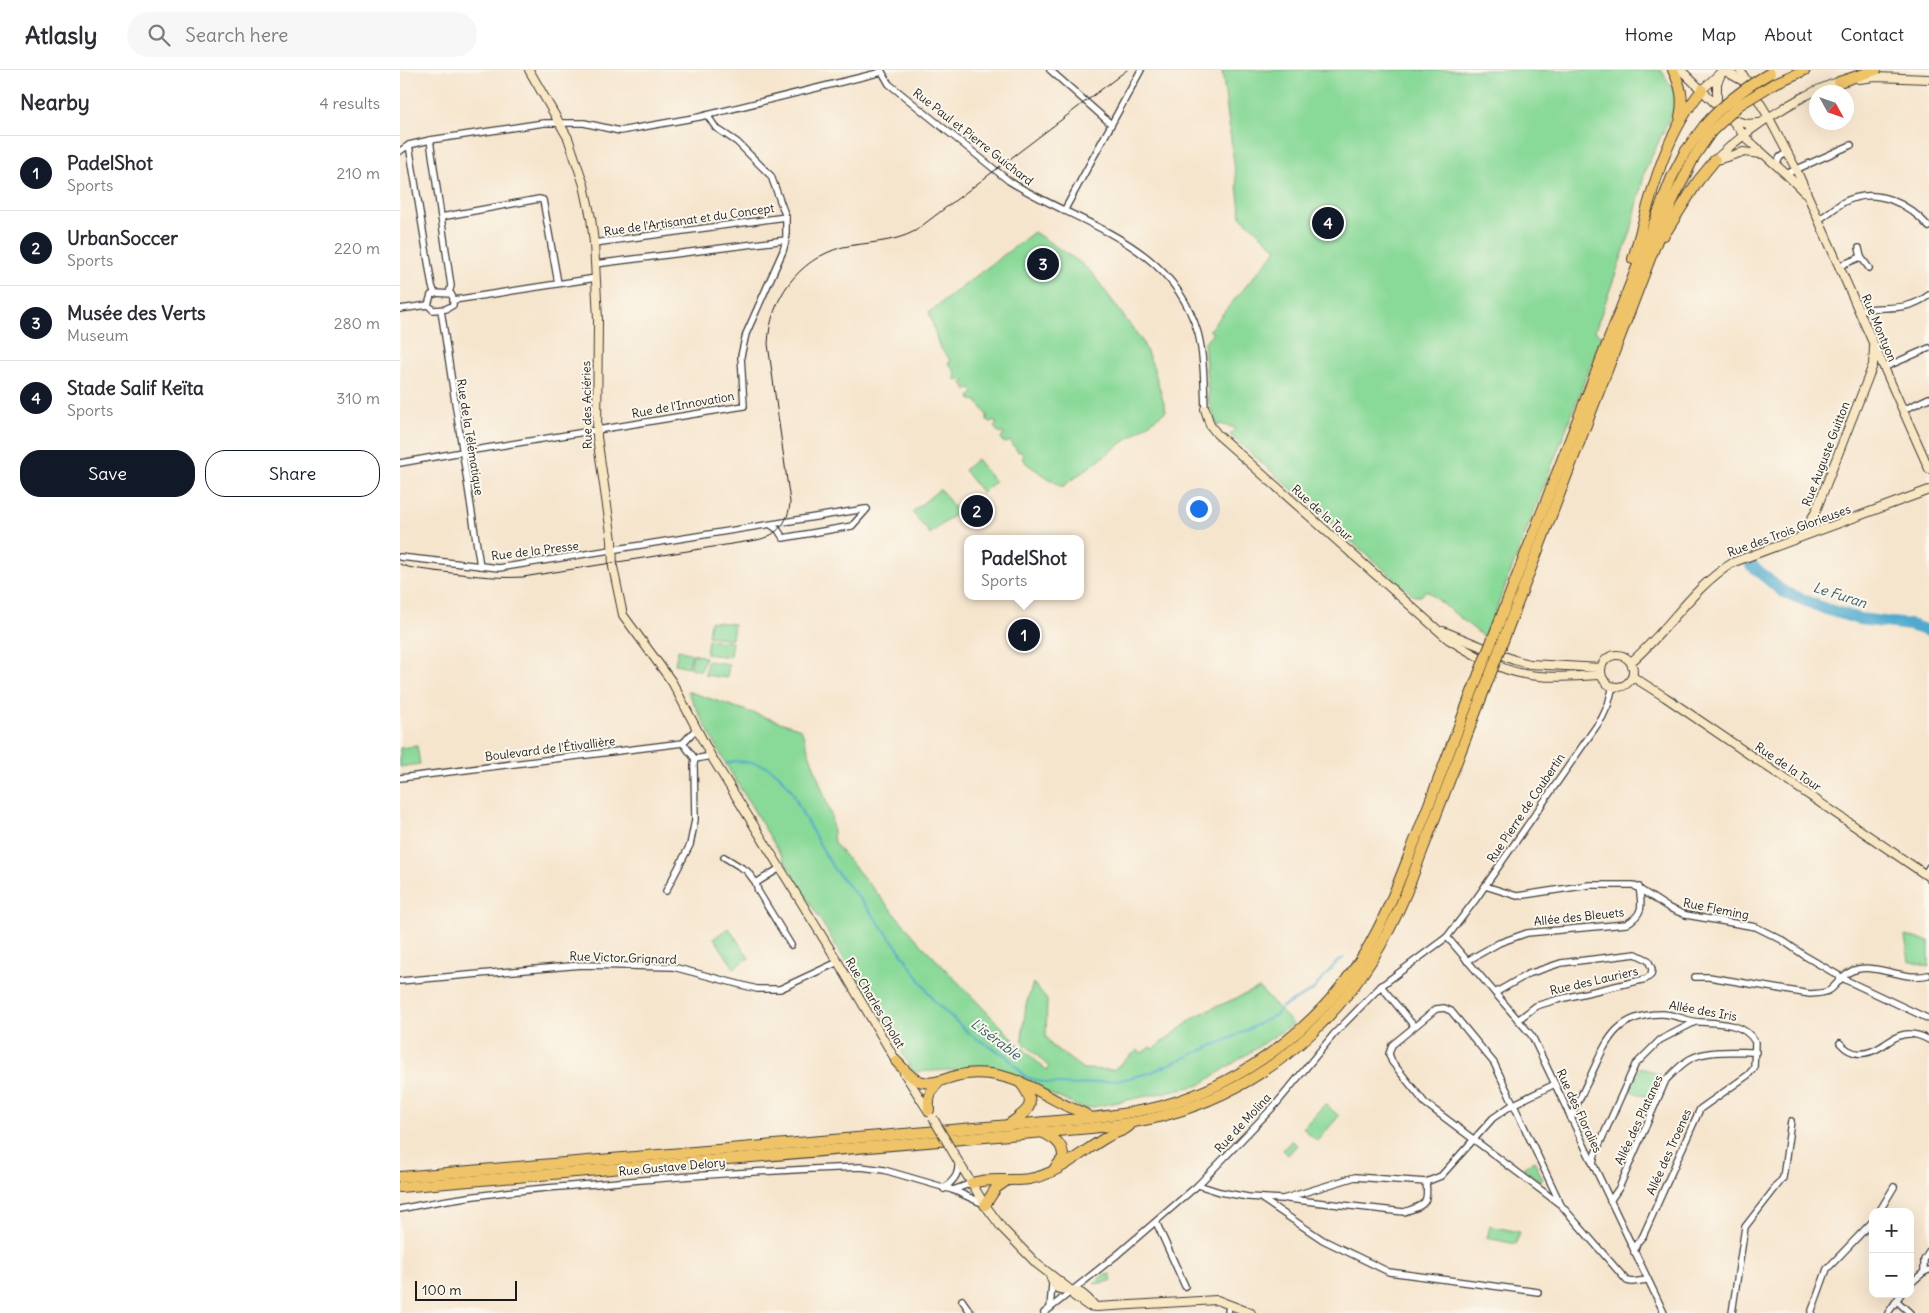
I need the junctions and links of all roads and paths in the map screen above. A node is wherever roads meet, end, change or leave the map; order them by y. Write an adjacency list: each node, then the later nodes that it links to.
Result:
1 (529, 70): 21 (street, Rue des Aciéries)
2 (882, 70): 17 (street); 37 (street, Rue Paul et Pierre Guichard)
3 (1050, 70): 23 (street)
4 (1142, 70): 23 (street)
5 (1673, 70): 20 (highway)
6 (1681, 70): 15 (street, Rue Montyon)
7 (1723, 70): 14 (street); 15 (street); 16 (street)
8 (1740, 70): 14 (street, Rue Montyon)
9 (1805, 70): 11 (highway)
10 (1876, 70): 13 (highway)
11 (1774, 75): 24 (highway, bridge)
12 (1929, 80): 13 (street)
13 (1839, 82): 18 (street)
14 (1749, 84): 18 (street, Rue Montyon)
15 (1702, 90): 16 (street, Rue Montyon); 20 (highway)
16 (1717, 105): 19 (street, Rue Montyon)
17 (707, 115): 21 (street); 38 (street, Rue de l'Innovation)
18 (1768, 116): 22 (street); 30 (street, Rue Montyon)
19 (1731, 119): 22 (street); 25 (street, Rue Montyon)
20 (1680, 120): 50 (highway)
21 (559, 122): 26 (street); 44 (street, Rue des Aciéries)
22 (1758, 123): 25 (street)
23 (1111, 124): 37 (street)
24 (1708, 129): 43 (highway); 50 (highway)
25 (1743, 134): 31 (street, Rue Montyon); 32 (street)
26 (430, 140): 27 (street); 39 (street)
27 (409, 145): 29 (street); 54 (street)
28 (1851, 145): 34 (street)
29 (400, 151)
30 (1788, 152): 33 (street); 34 (street, Rue Montyon)
31 (1762, 154): 32 (street); 33 (street, Rue Montyon)
32 (1715, 160): 43 (highway)
33 (1776, 165): 35 (street, Rue Montyon)
34 (1796, 169): 35 (street); 36 (street, Rue Montyon)
35 (1786, 174): 36 (street, Rue Montyon)
36 (1807, 196): 40 (street, Rue Montyon)
37 (1064, 210): 67 (street, Rue Paul et Pierre Guichard)
38 (786, 216): 42 (street, Rue de l'Innovation); 44 (street, Rue de l'Artisanat et du Concept)
39 (440, 217): 52 (street); 53 (street)
40 (1818, 220): 41 (street); 48 (street, Rue Montyon)
41 (1929, 227)
42 (786, 240): 47 (street); 69 (street, Rue de l'Innovation)
43 (1658, 240): 86 (highway, bridge)
44 (594, 243): 47 (street, Rue des Aciéries)
45 (1859, 248): 46 (street)
46 (1861, 257): 48 (street); 49 (street)
47 (595, 264): 51 (street, Rue des Aciéries)
48 (1839, 266): 60 (street, Rue Montyon)
49 (1869, 268)
50 (1632, 277): 86 (highway, bridge)
51 (596, 278): 52 (street); 69 (street, Rue des Aciéries)
52 (558, 283): 56 (street)
53 (448, 293): 54 (street); 56 (street)
54 (434, 294): 57 (street)
55 (1929, 295): 60 (street)
56 (454, 300): 59 (street)
57 (428, 305): 58 (street); 59 (street)
58 (400, 309)
59 (441, 310): 70 (street, Rue de la Télématique)
60 (1860, 310): 61 (street, Rue Montyon)
61 (1874, 341): 63 (street, Rue Montyon); 64 (street, Rue Auguste Guitton)
62 (1929, 348): 63 (street)
63 (1883, 368): 65 (street, Rue Montyon)
64 (1869, 377): 65 (street); 74 (street, Rue Auguste Guitton)
65 (1889, 378): 68 (street, Rue Montyon)
66 (1929, 398): 68 (street)
67 (1205, 409): 83 (street, Rue de la Tour)
68 (1903, 410): 72 (street, Rue Montyon)
69 (596, 430): 70 (street); 78 (street, Rue des Aciéries)
70 (462, 452): 71 (street); 82 (street, Rue de la Télématique)
71 (400, 464)
72 (1929, 469)
73 (1929, 490): 76 (street, Rue des Trois Glorieuses)
74 (1815, 513): 76 (street); 77 (street, Rue Auguste Guitton)
75 (771, 525): 75 (street, Rue de la Presse); 78 (street, Rue de la Presse)
76 (1825, 528): 77 (street, Rue des Trois Glorieuses)
77 (1800, 537): 84 (street, Rue des Trois Glorieuses)
78 (612, 551): 82 (street, Rue de la Presse); 89 (street, Rue des Aciéries)
79 (400, 553): 81 (street)
80 (400, 557): 81 (street, Rue de la Presse)
81 (412, 559): 82 (street, Rue de la Presse)
82 (480, 566)
83 (1434, 627): 85 (street, Rue de la Tour); 85 (street, Rue de la Tour)
84 (1631, 662): 85 (street); 87 (street)
85 (1601, 672): 88 (street)
86 (1485, 674): 124 (highway); 127 (highway)
87 (1633, 677): 88 (street); 96 (street, Rue de la Tour)
88 (1613, 686): 98 (street, Rue Pierre de Coubertin)
89 (696, 729): 90 (street); 91 (street, Rue Charles Cholat)
90 (683, 743): 92 (street); 93 (street, Boulevard de l'Étivallière)
91 (711, 756): 92 (street); 95 (street, Rue Charles Cholat)
92 (696, 759): 100 (street)
93 (400, 778)
94 (724, 857): 97 (street)
95 (780, 868): 97 (street); 104 (street, Rue Charles Cholat)
96 (1928, 873)
97 (756, 883): 102 (street)
98 (1485, 886): 99 (street); 101 (street, Rue Pierre de Coubertin)
99 (1639, 887): 103 (street, Allée des Bleuets); 107 (street, Rue Fleming)
100 (666, 891)
101 (1447, 937): 103 (street, Rue des Floralies); 109 (street, Rue de Molina)
102 (791, 945)
103 (1467, 961): 110 (street, Rue des Floralies)
104 (838, 962): 108 (street, Rue Victor Grignard); 118 (street, Rue Charles Cholat)
105 (1928, 975): 107 (street)
106 (1695, 977): 107 (street)
107 (1842, 977): 112 (street, Rue Fleming)
108 (400, 981)
109 (1381, 986): 114 (street); 138 (street, Rue de Molina)
110 (1495, 993): 111 (street, Rue des Floralies); 111 (street, Rue des Lauriers)
111 (1518, 1020): 121 (street, Rue des Floralies)
112 (1929, 1020)
113 (1695, 1022): 117 (street, Allée des Iris); 125 (street, Allée des Iris); 132 (street)
114 (1414, 1026): 122 (street); 130 (street)
115 (1929, 1040): 116 (street)
116 (1840, 1043)
117 (1756, 1052): 145 (street, Allée des Platanes); 152 (street, Allée des Troenes)
118 (896, 1061): 120 (highway); 123 (street, Rue Charles Cholat)
119 (1019, 1081): 120 (highway); 124 (highway); 128 (highway)
120 (940, 1082): 123 (highway)
121 (1555, 1084): 122 (street); 125 (street, Rue des Floralies)
122 (1512, 1105): 130 (street); 147 (street)
123 (930, 1114): 131 (street, Rue Charles Cholat, bridge)
124 (1091, 1118): 128 (highway)
125 (1571, 1120): 132 (street, Rue des Floralies)
126 (1791, 1121): 172 (street)
127 (1132, 1123): 129 (highway); 133 (highway)
128 (1007, 1126): 134 (highway)
129 (1042, 1132): 133 (highway); 139 (highway)
130 (1474, 1138): 136 (street); 147 (street)
131 (958, 1160): 137 (street, Rue Charles Cholat); 141 (street)
132 (1593, 1165): 145 (street, Rue des Floralies)
133 (1050, 1172): 135 (highway)
134 (400, 1177)
135 (1006, 1181): 137 (highway); 146 (highway)
136 (1426, 1182): 144 (street); 144 (street)
137 (972, 1183): 142 (street, Rue Gustave Delory); 146 (street, Rue Charles Cholat)
138 (1198, 1185): 143 (street); 150 (street, Rue de Molina)
139 (400, 1187)
140 (1894, 1188): 148 (street)
141 (944, 1189): 142 (street, Rue Gustave Delory); 149 (street, Rue Gustave Delory)
142 (953, 1190): 146 (street, Rue Gustave Delory)
143 (1262, 1199): 144 (street); 161 (street)
144 (1283, 1199)
145 (1610, 1201): 152 (street, Rue des Floralies)
146 (985, 1205): 155 (street, Rue Charles Cholat)
147 (1561, 1205): 156 (street)
148 (1882, 1208)
149 (400, 1209)
150 (1156, 1222): 159 (street); 160 (street, Rue de Molina)
151 (1869, 1225): 173 (street)
152 (1634, 1252): 156 (street, Rue des Floralies)
153 (1929, 1252): 154 (street)
154 (1926, 1271): 157 (street)
155 (1050, 1275): 158 (street); 160 (street, Rue Charles Cholat)
156 (1647, 1280): 171 (street, Rue des Floralies)
157 (1914, 1281)
158 (1052, 1284): 160 (street); 166 (street)
159 (1185, 1286)
160 (1071, 1291): 165 (street); 166 (street, Rue de Molina)
161 (1538, 1292)
162 (1899, 1298): 164 (street)
163 (962, 1300): 167 (street)
164 (1897, 1301): 174 (street); 175 (street)
165 (1229, 1304): 169 (street); 170 (street)
166 (1050, 1308): 168 (street, Rue de Molina)
167 (970, 1313)
168 (1044, 1313)
169 (1228, 1313)
170 (1250, 1313)
171 (1664, 1313)
172 (1732, 1313)
173 (1811, 1313)
174 (1888, 1313)
175 (1910, 1313)

